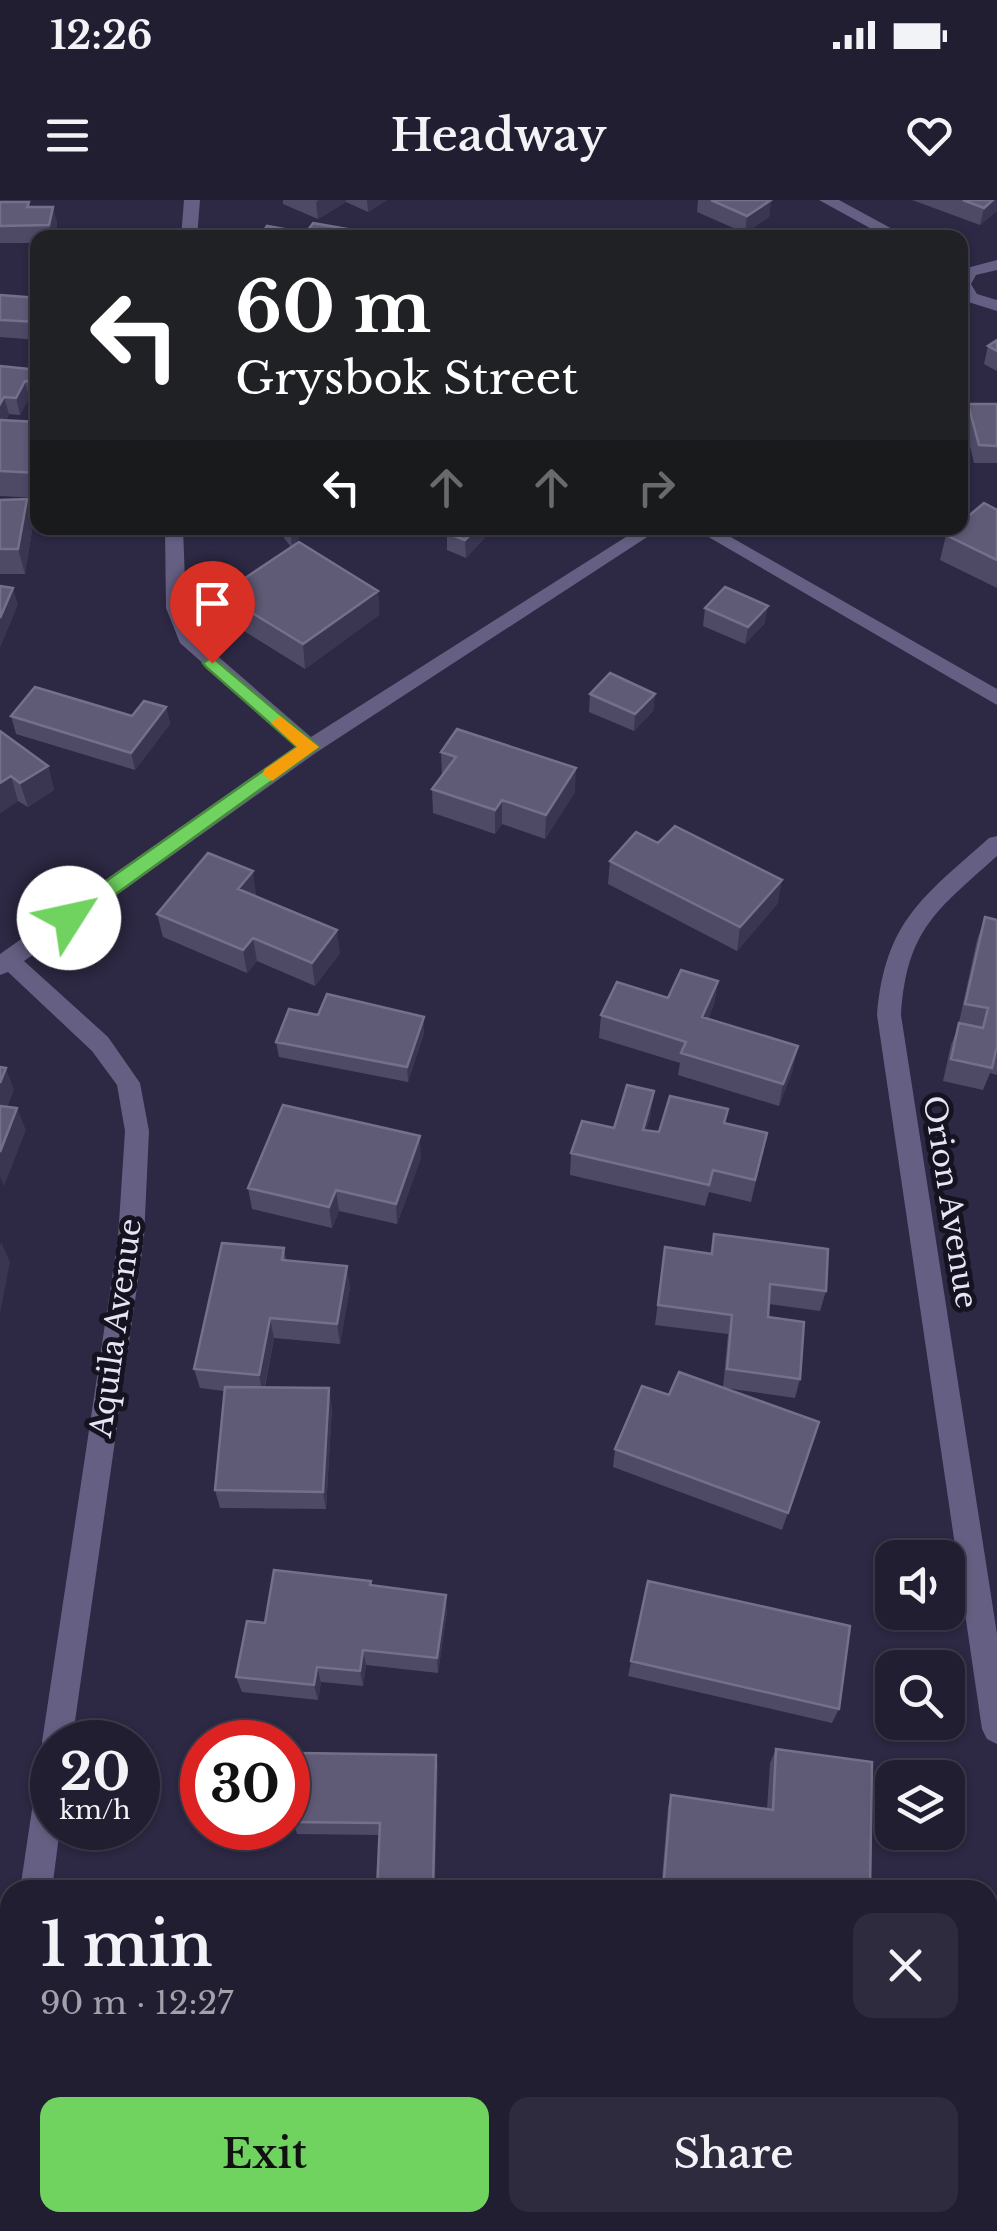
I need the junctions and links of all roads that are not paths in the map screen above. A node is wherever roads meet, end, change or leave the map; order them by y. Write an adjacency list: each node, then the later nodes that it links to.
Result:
1 (192, 200): 3 (street)
2 (826, 200): 4 (street)
3 (190, 230)
4 (886, 230)
5 (997, 265): 6 (street)
6 (968, 269)
7 (174, 535): 11 (street)
8 (641, 535): 11 (street)
9 (714, 535): 10 (street)
10 (997, 698)
11 (310, 747): 13 (street)
12 (997, 844): 15 (street, Orion Avenue)
13 (4, 963): 14 (street, Aquila Avenue)
14 (60, 1720)
15 (997, 1729)
16 (42, 1850): 17 (street)
17 (37, 1880)

